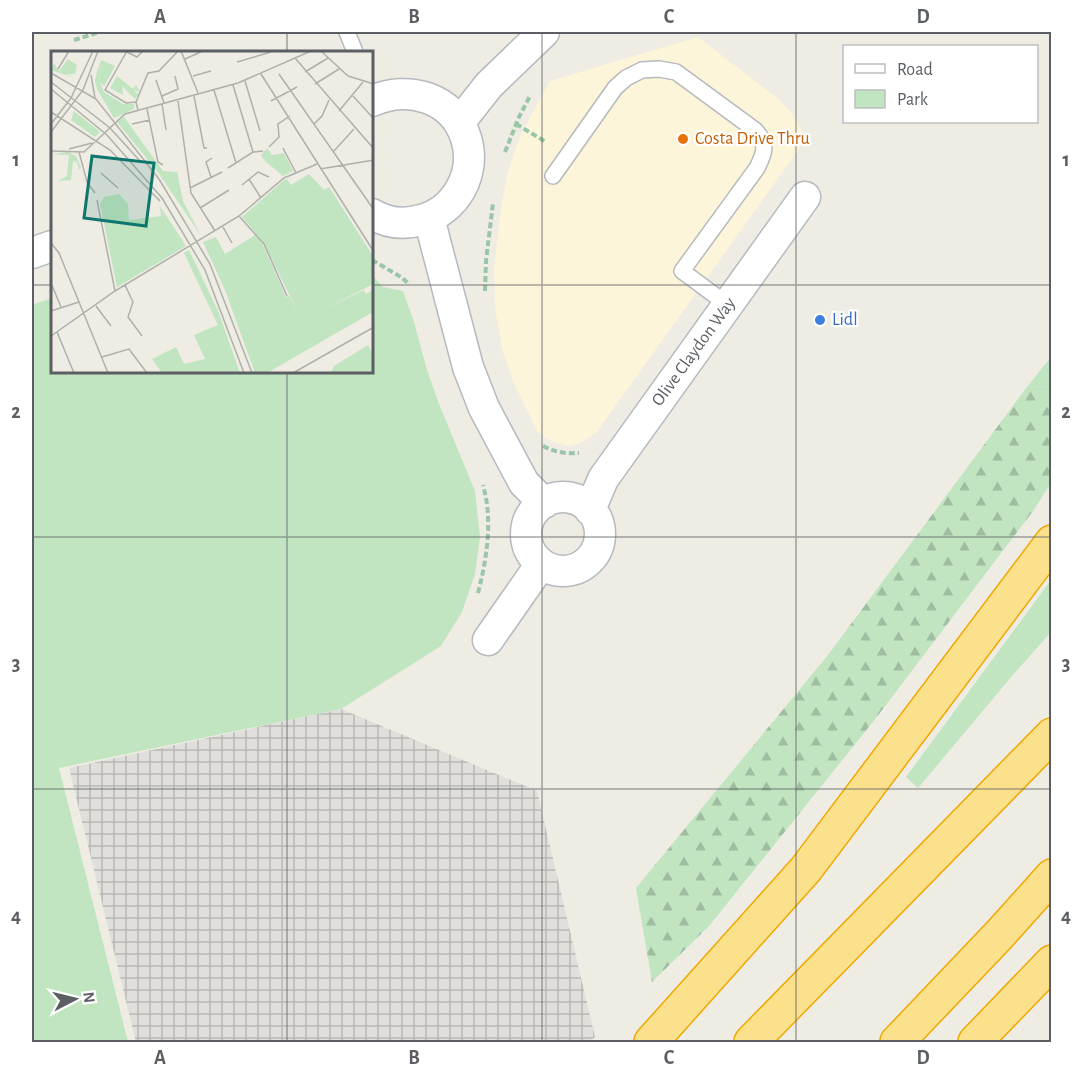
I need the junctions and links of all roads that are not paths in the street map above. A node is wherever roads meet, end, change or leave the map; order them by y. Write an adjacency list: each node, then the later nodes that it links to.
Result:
1 (346, 32): 3 (lane)
2 (544, 32): 5 (street)
3 (355, 51)
4 (374, 99): 5 (street)
5 (459, 123): 9 (street)
6 (553, 176): 12 (lane)
7 (805, 198): 12 (street, Olive Claydon Way)
8 (374, 215): 9 (street)
9 (429, 218): 13 (street)
10 (51, 246): 11 (street)
11 (32, 253)
12 (728, 305): 14 (street, Olive Claydon Way)
13 (544, 503): 14 (street); 16 (street)
14 (590, 510): 16 (street)
15 (1052, 542): 21 (highway)
16 (541, 564): 17 (street)
17 (488, 640)
18 (1052, 735): 22 (highway)
19 (1052, 876): 23 (highway)
20 (1052, 962): 24 (highway)
21 (651, 1042)
22 (751, 1042)
23 (897, 1042)
24 (975, 1042)

